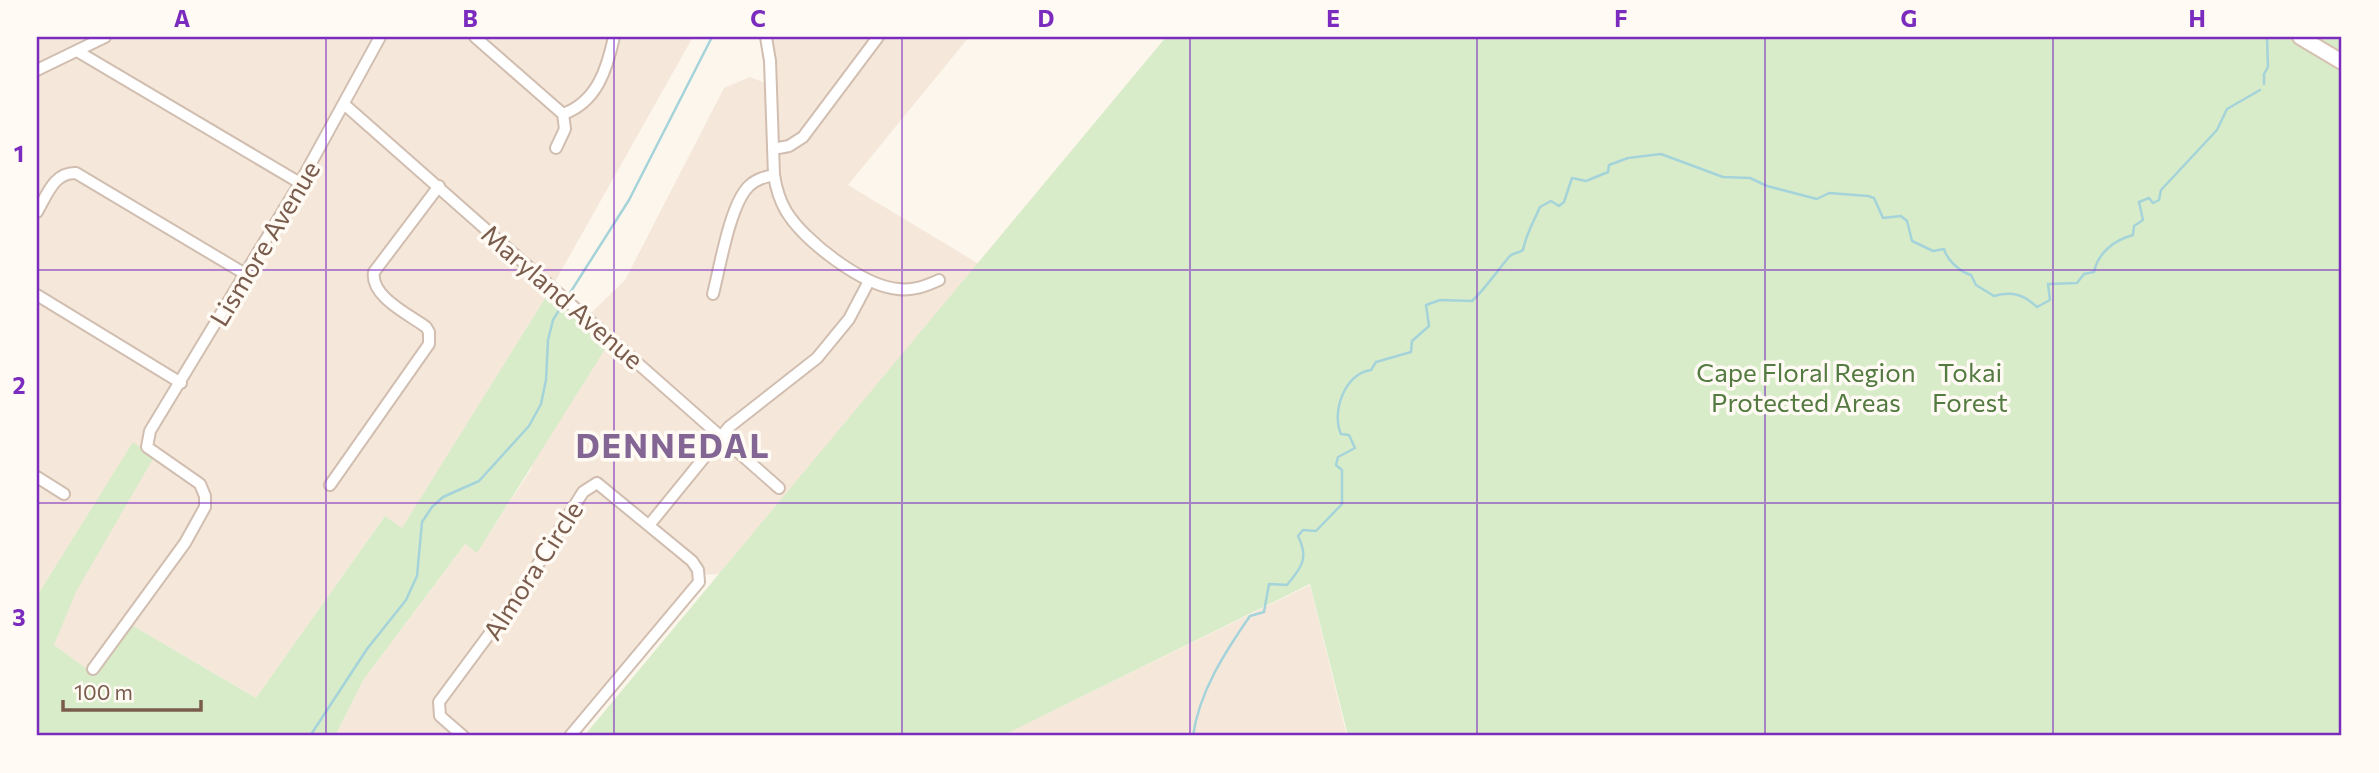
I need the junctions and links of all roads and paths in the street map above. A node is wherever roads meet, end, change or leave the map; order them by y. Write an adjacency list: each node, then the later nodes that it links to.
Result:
1 (105, 37): 8 (street)
2 (380, 37): 11 (street, Lismore Avenue)
3 (475, 37): 12 (street)
4 (614, 37): 12 (street)
5 (766, 37): 14 (street)
6 (878, 37): 14 (street)
7 (2300, 37): 9 (main road)
8 (77, 51): 10 (street); 16 (street)
9 (2342, 62)
10 (37, 70)
11 (345, 105): 16 (street, Lismore Avenue); 17 (street, Maryland Avenue)
12 (563, 114): 13 (street)
13 (556, 149)
14 (773, 149): 15 (street)
15 (774, 175): 21 (street); 22 (street)
16 (300, 183): 19 (street, Lismore Avenue)
17 (439, 186): 25 (street, Maryland Avenue); 27 (street)
18 (37, 212): 19 (street)
19 (247, 275): 24 (street, Lismore Avenue)
20 (939, 280): 21 (street)
21 (869, 281): 25 (street)
22 (713, 294)
23 (37, 295): 24 (street)
24 (181, 383): 31 (street, Lismore Avenue)
25 (721, 435): 28 (street, Maryland Avenue); 30 (street)
26 (37, 477): 29 (street)
27 (330, 485)
28 (779, 488)
29 (64, 494)
30 (650, 524): 32 (street, Almora Circle); 33 (street, Almora Circle)
31 (93, 669)
32 (463, 736)
33 (570, 736)

